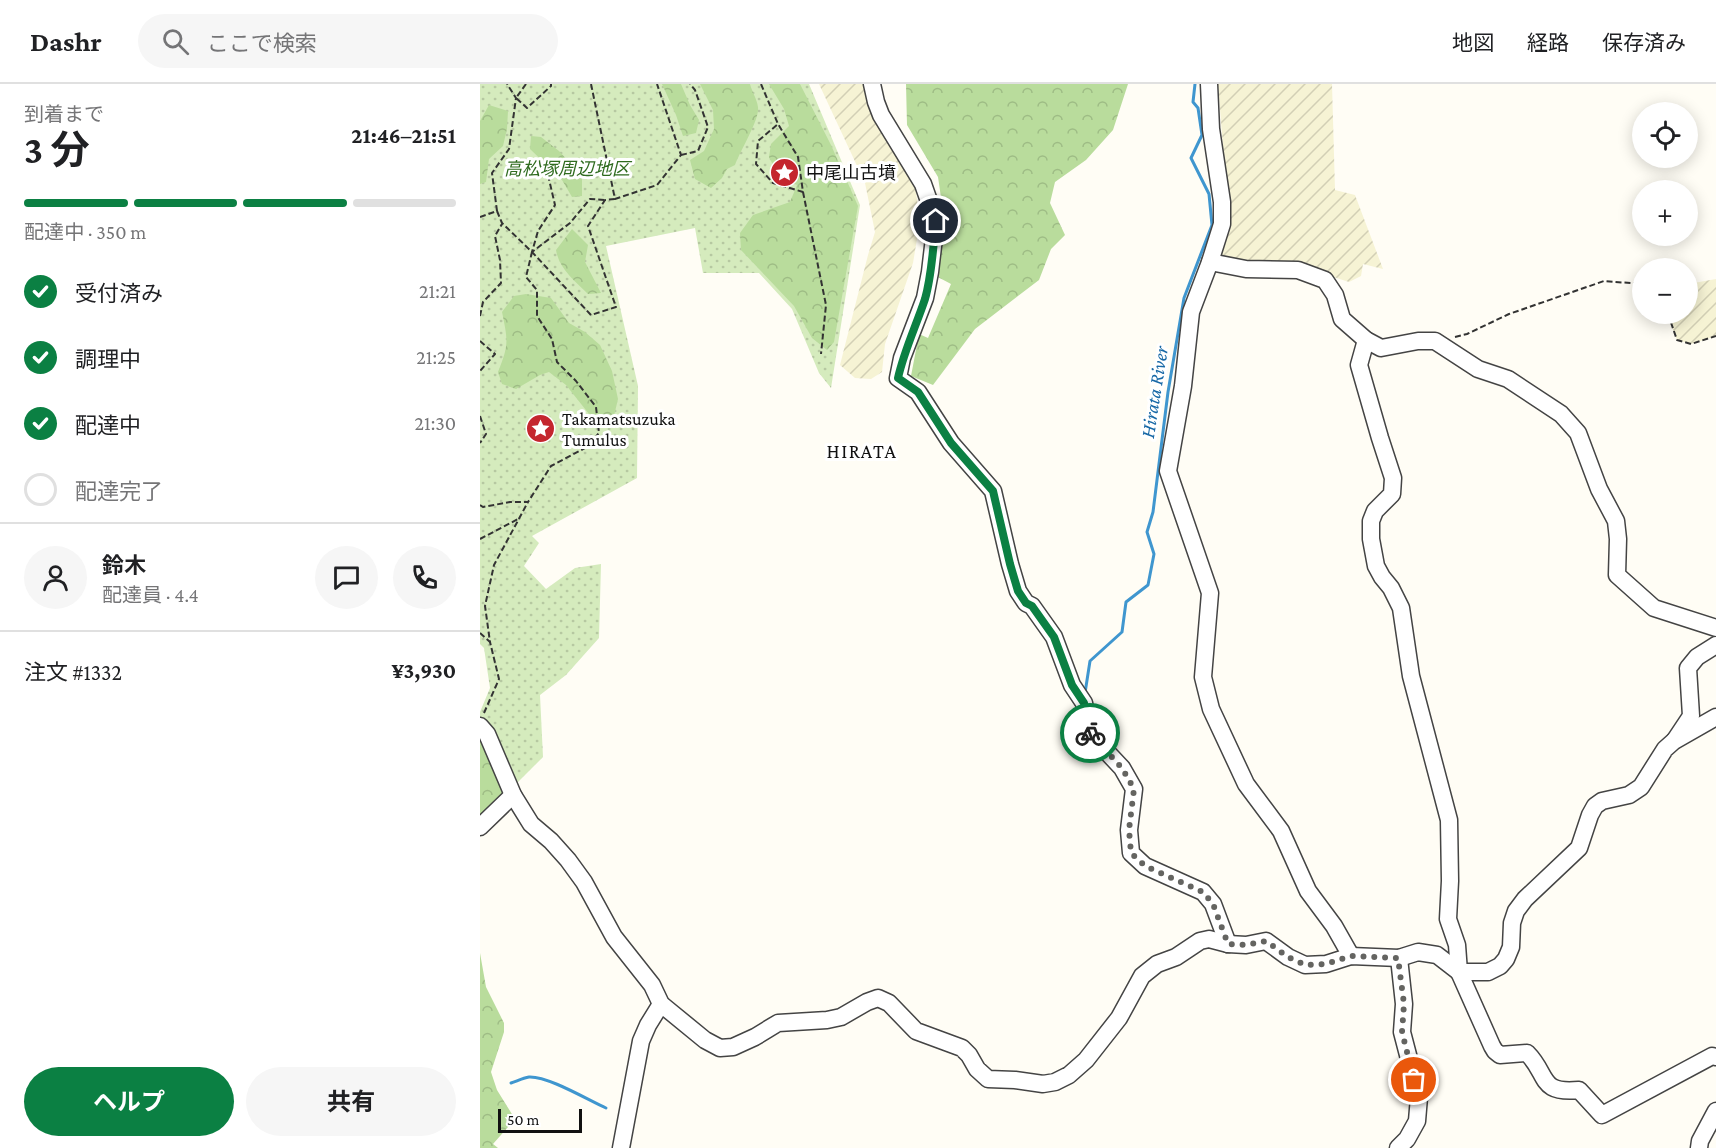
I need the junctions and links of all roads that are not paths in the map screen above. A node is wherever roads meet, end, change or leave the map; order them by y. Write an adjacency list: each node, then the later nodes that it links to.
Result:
1 (872, 84): 12 (street)
2 (1209, 84): 3 (street)
3 (1210, 262): 4 (street); 13 (street)
4 (1366, 340): 5 (street); 15 (street)
5 (1716, 628)
6 (1716, 645): 9 (street)
7 (1716, 717): 9 (street)
8 (480, 724): 10 (street)
9 (1674, 741): 15 (street)
10 (513, 795): 11 (street); 16 (street)
11 (480, 828)
12 (1228, 944): 13 (street); 16 (street)
13 (1351, 956): 14 (street)
14 (1398, 958): 15 (street); 20 (street)
15 (1459, 972): 17 (street)
16 (661, 1004): 19 (street)
17 (1716, 1057)
18 (1716, 1111): 21 (street)
19 (621, 1148)
20 (1398, 1148)
21 (1699, 1148)

